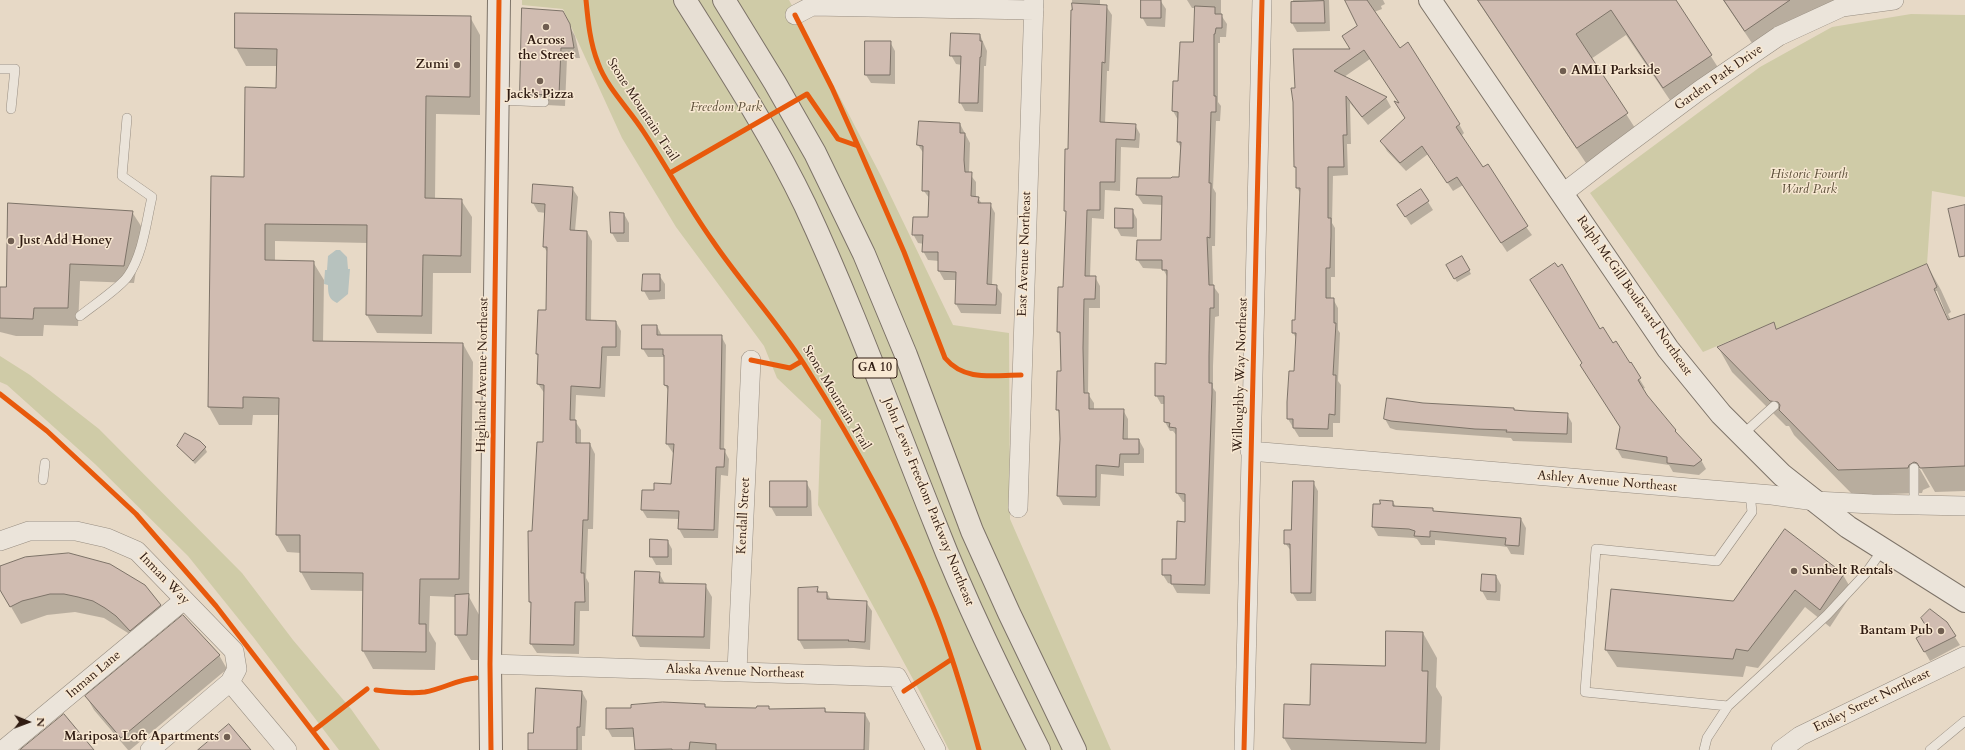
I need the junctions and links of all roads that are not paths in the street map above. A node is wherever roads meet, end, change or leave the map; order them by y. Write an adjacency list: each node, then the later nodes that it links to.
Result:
1 (499, 0): 12 (main road, Highland Avenue Northeast)
2 (685, 0): 45 (highway, John Lewis Freedom Parkway Northeast / GA 10)
3 (724, 0): 46 (highway, GA 10)
4 (1262, 0): 21 (street, Willoughby Way Northeast)
5 (1430, 0): 16 (main road, Ralph McGill Boulevard Northeast)
6 (1890, 0): 7 (street, Garden Park Drive); 16 (street, Garden Park Drive)
7 (1894, 0)
8 (845, 3): 9 (street); 10 (street)
9 (1034, 5): 29 (street, East Avenue Northeast)
10 (795, 15)
11 (0, 69): 14 (lane)
12 (498, 100): 13 (lane); 35 (main road, Highland Avenue Northeast)
13 (544, 102)
14 (11, 109)
15 (127, 118): 17 (lane)
16 (1562, 194): 20 (main road, Ralph McGill Boulevard Northeast)
17 (80, 316)
18 (751, 360): 36 (street, Kendall Street)
19 (1774, 406): 20 (lane)
20 (1742, 436): 26 (main road, Ralph McGill Boulevard Northeast)
21 (1250, 451): 25 (street, Ashley Avenue Northeast); 47 (street, Willoughby Way Northeast)
22 (45, 463): 24 (lane)
23 (1914, 468): 27 (lane)
24 (43, 480)
25 (1750, 494): 26 (street, Ashley Avenue Northeast); 38 (lane)
26 (1815, 501): 27 (street, Ashley Avenue Northeast); 31 (main road, Ralph McGill Boulevard Northeast)
27 (1914, 505): 28 (street, Ashley Avenue Northeast)
28 (1965, 506)
29 (1018, 508)
30 (0, 541): 33 (street, Inman Way)
31 (1883, 549): 32 (main road, Ralph McGill Boulevard Northeast); 38 (lane)
32 (1963, 597)
33 (184, 600): 37 (street, Inman Way); 40 (street, Inman Lane)
34 (1965, 656): 49 (street, Ensley Street Northeast)
35 (490, 664): 36 (street, Alaska Avenue Northeast); 43 (main road, Highland Avenue Northeast)
36 (737, 672): 44 (street, Alaska Avenue Northeast)
37 (230, 682): 41 (street); 42 (street)
38 (1728, 706): 48 (lane)
39 (1965, 721): 50 (lane)
40 (3, 750)
41 (150, 750)
42 (287, 750)
43 (491, 750)
44 (936, 750)
45 (1039, 750)
46 (1075, 750)
47 (1244, 750)
48 (1704, 750)
49 (1781, 750)
50 (1930, 750)

